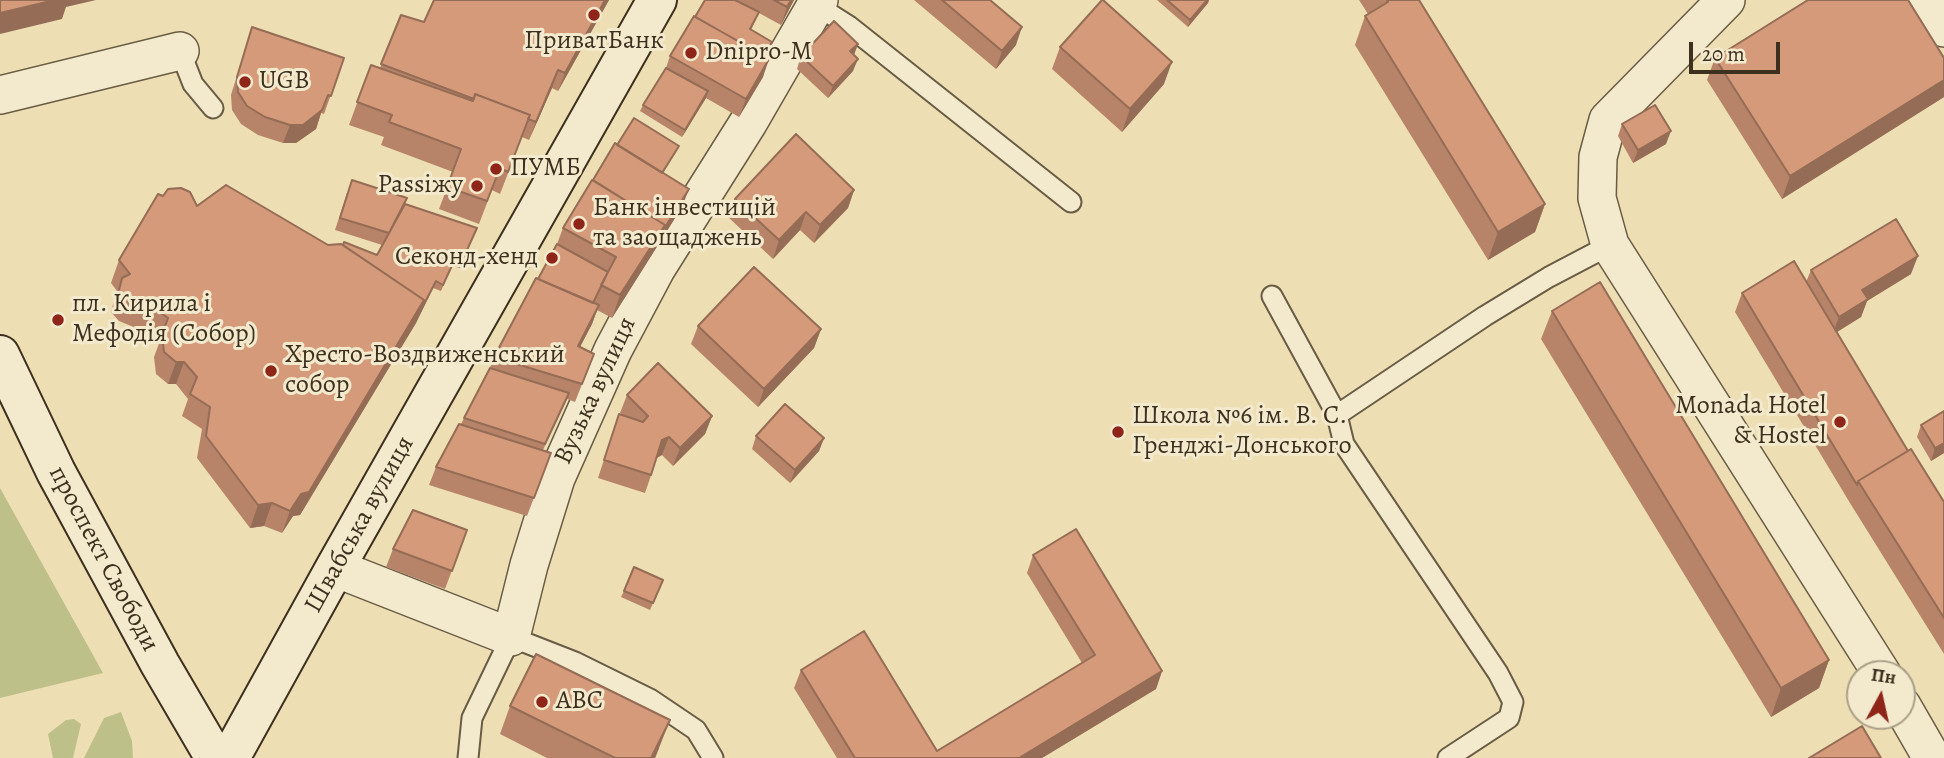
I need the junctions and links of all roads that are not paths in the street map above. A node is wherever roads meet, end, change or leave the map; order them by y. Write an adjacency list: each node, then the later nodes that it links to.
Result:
1 (657, 0): 14 (street, Швабська вулиця)
2 (1726, 0): 10 (street)
3 (1926, 0): 5 (street)
4 (818, 2): 9 (lane); 15 (street, Вузька вулиця)
5 (1944, 28)
6 (180, 51): 7 (street); 8 (lane)
7 (0, 95)
8 (213, 108)
9 (1072, 202)
10 (1610, 244): 13 (lane); 16 (street)
11 (1272, 296): 13 (lane)
12 (0, 355): 18 (street, проспект Свободи)
13 (1337, 415): 22 (lane)
14 (335, 568): 15 (street); 19 (street, Швабська вулиця)
15 (511, 637): 20 (lane); 21 (lane)
16 (1873, 660)
17 (1916, 730): 23 (street)
18 (215, 758)
19 (230, 758)
20 (468, 758)
21 (713, 758)
22 (1448, 758)
23 (1932, 758)

